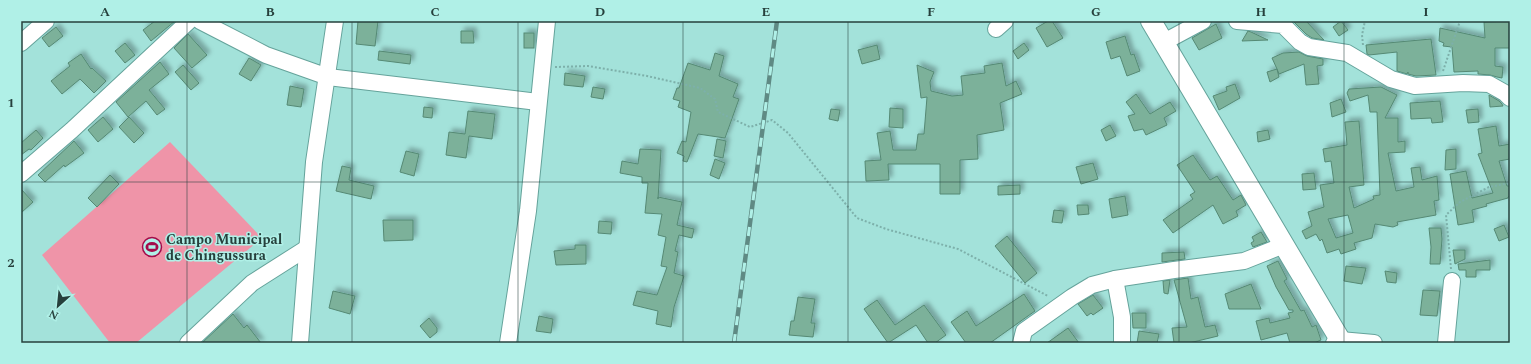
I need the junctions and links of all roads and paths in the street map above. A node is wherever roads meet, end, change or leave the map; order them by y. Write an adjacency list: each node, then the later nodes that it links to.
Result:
1 (46, 21): 12 (street)
2 (189, 21): 19 (street)
3 (200, 21): 15 (street)
4 (335, 21): 15 (street)
5 (547, 21): 14 (street)
6 (1151, 21): 11 (main road)
7 (1203, 21): 11 (street)
8 (1237, 21): 13 (street)
9 (1365, 21): 13 (path)
10 (1460, 21): 16 (path)
11 (1164, 42): 21 (main road)
12 (21, 43)
13 (1364, 62): 16 (street)
14 (542, 68): 18 (street); 25 (path)
15 (328, 77): 18 (street); 22 (street)
16 (1437, 85): 17 (street)
17 (1510, 98)
18 (538, 102): 29 (street)
19 (21, 174)
20 (1510, 183): 24 (path)
21 (1284, 246): 23 (street); 26 (main road)
22 (307, 248): 27 (street); 28 (street)
23 (1114, 279): 25 (street); 31 (street)
24 (1452, 281): 33 (street)
25 (1063, 303): 30 (street)
26 (1339, 342): 32 (street)
27 (188, 343)
28 (300, 343)
29 (508, 343)
30 (1021, 343)
31 (1122, 343)
32 (1374, 343)
33 (1446, 343)

